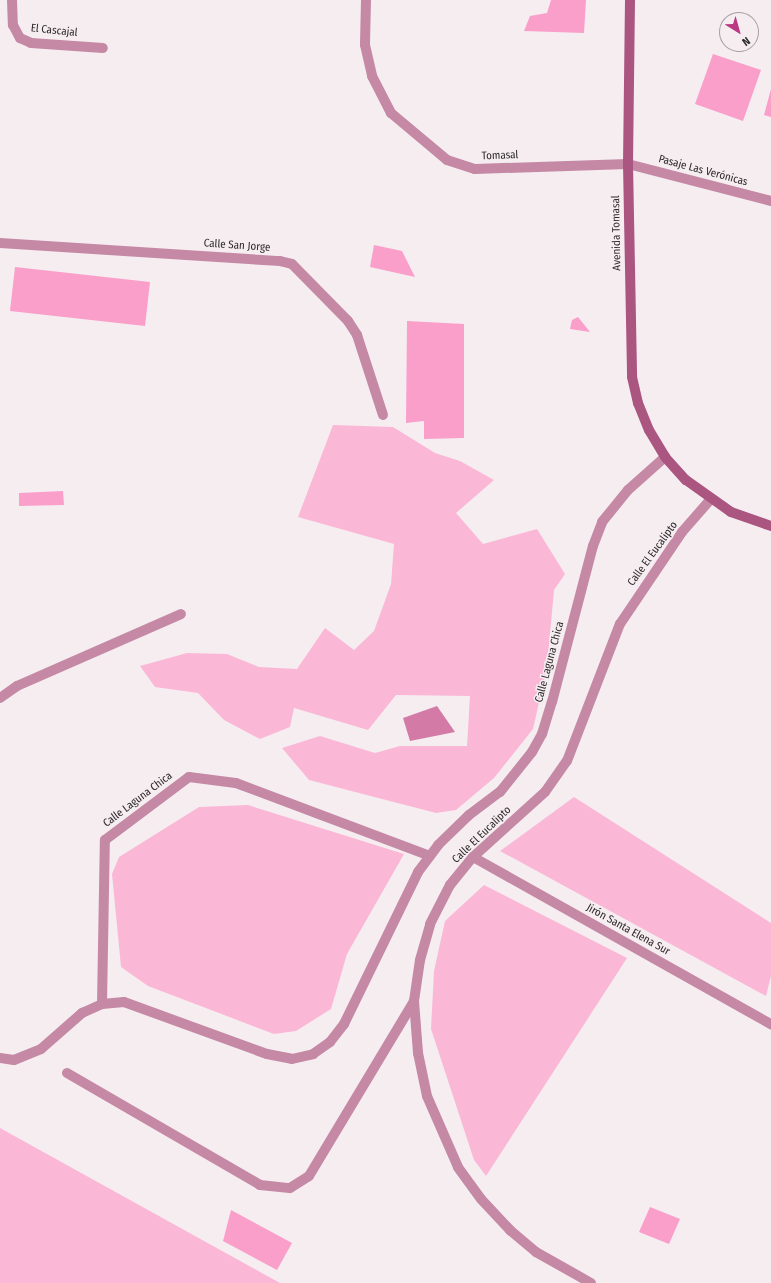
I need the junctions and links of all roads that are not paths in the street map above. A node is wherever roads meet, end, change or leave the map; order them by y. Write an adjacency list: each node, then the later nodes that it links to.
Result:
1 (12, 0): 4 (street, El Cascajal)
2 (366, 0): 5 (street, Tomasal)
3 (630, 0): 5 (street, Avenida Tomasal)
4 (103, 48)
5 (628, 164): 6 (street, Pasaje Las Verónicas); 9 (street, Avenida Tomasal)
6 (771, 201)
7 (0, 243): 8 (street, Calle San Jorge)
8 (383, 415)
9 (665, 457): 10 (street, Avenida Tomasal); 14 (street, Calle Laguna Chica)
10 (710, 500): 11 (street, Avenida Tomasal); 15 (street, Calle El Eucalipto)
11 (771, 526)
12 (181, 614): 13 (street)
13 (0, 698)
14 (430, 856): 17 (street, Calle Laguna Chica); 17 (street, Calle Laguna Chica)
15 (473, 857): 16 (street, Calle El Eucalipto); 18 (street, Jirón Santa Elena Sur)
16 (414, 1001): 20 (street); 21 (street, Calle El Eucalipto)
17 (102, 1004): 19 (street, Calle Laguna Chica)
18 (771, 1024)
19 (0, 1058)
20 (67, 1073)
21 (592, 1283)

